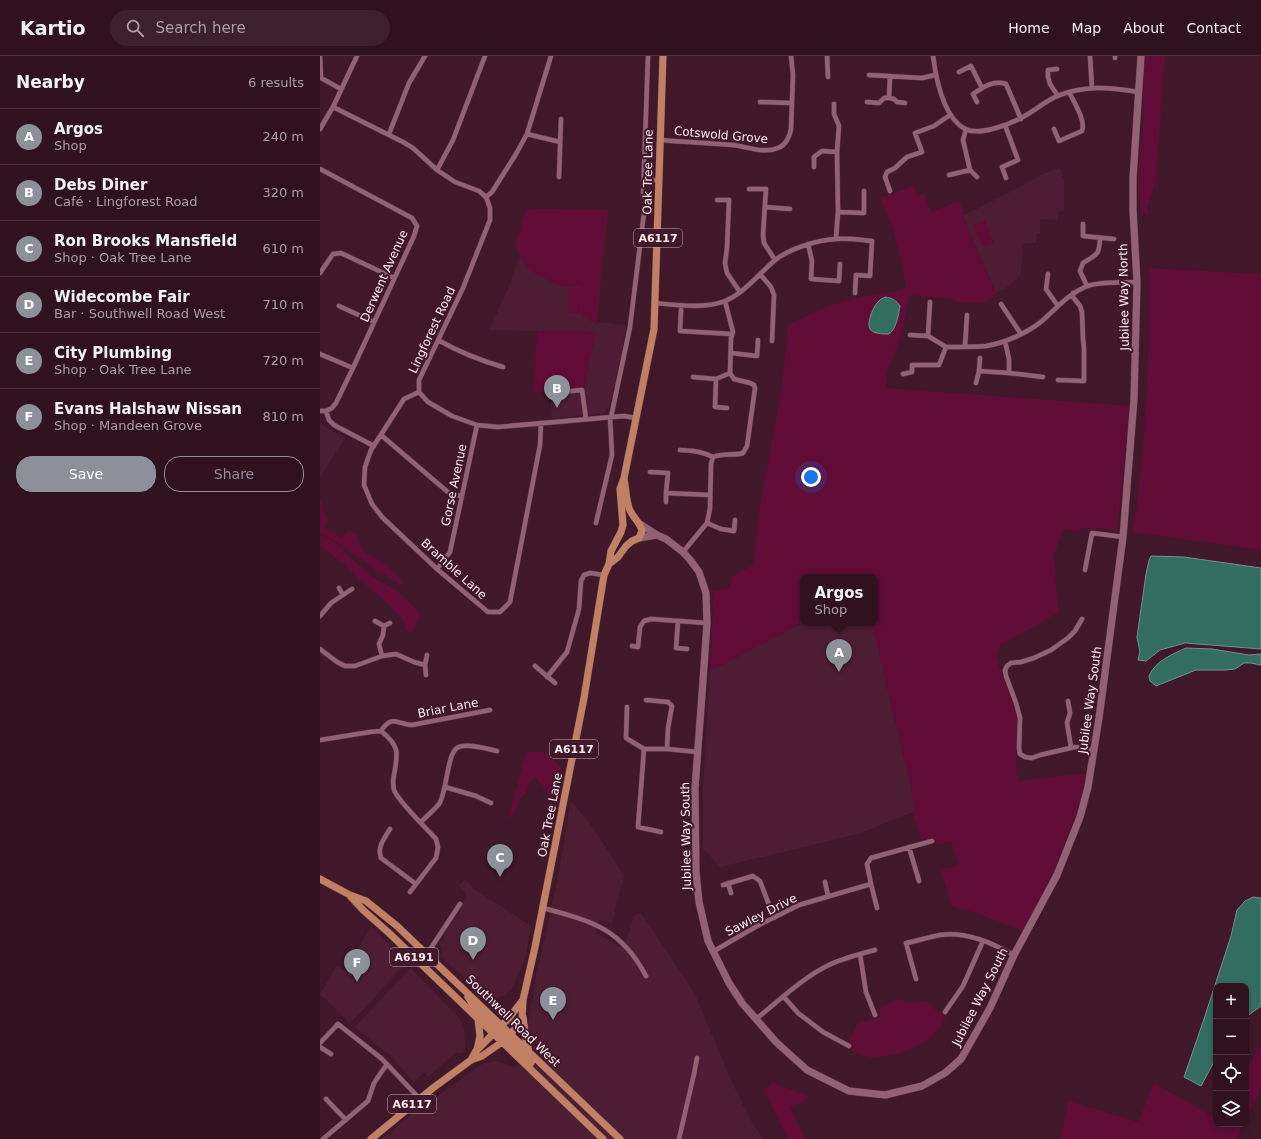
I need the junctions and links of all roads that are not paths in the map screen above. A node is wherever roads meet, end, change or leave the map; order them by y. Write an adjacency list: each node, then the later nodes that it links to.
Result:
1 (320, 56): 21 (street)
2 (357, 56): 21 (street)
3 (425, 56): 40 (street)
4 (485, 56): 47 (street)
5 (551, 56): 41 (street)
6 (648, 56): 53 (street, Oak Tree Lane)
7 (663, 56): 42 (main road, Oak Tree Lane / A6117)
8 (791, 56): 27 (street, Cotswold Grove)
9 (827, 56): 18 (street)
10 (933, 56): 16 (street)
11 (1090, 56): 20 (street)
12 (1141, 56): 23 (street, Jubilee Way North)
13 (1057, 70): 24 (street)
14 (959, 72): 19 (street)
15 (869, 75): 17 (street)
16 (935, 75): 17 (street); 33 (street)
17 (890, 76): 25 (street)
18 (828, 77)
19 (982, 88): 29 (street); 35 (street)
20 (1092, 88): 22 (street); 23 (street)
21 (341, 90): 32 (street)
22 (1069, 92): 24 (street); 38 (street)
23 (1138, 92): 76 (street, Jubilee Way North)
24 (1058, 96): 35 (street)
25 (889, 98): 28 (street); 30 (street)
26 (760, 102): 27 (street)
27 (791, 102): 42 (street, Cotswold Grove)
28 (867, 102)
29 (977, 102)
30 (904, 103)
31 (834, 104): 44 (street)
32 (333, 107): 39 (street); 40 (street)
33 (950, 115): 37 (street); 57 (street)
34 (561, 119): 43 (street)
35 (1020, 119): 36 (street)
36 (1005, 125): 37 (street); 52 (street)
37 (966, 129): 48 (street)
38 (1054, 129)
39 (320, 130)
40 (389, 134): 47 (street)
41 (527, 134): 43 (street); 58 (street)
42 (660, 140): 54 (main road, Oak Tree Lane / A6117)
43 (560, 142): 50 (street)
44 (837, 152): 45 (street); 63 (street)
45 (814, 167)
46 (320, 169): 75 (street, Derwent Avenue)
47 (437, 170): 58 (street)
48 (970, 170): 49 (street); 51 (street)
49 (949, 175)
50 (558, 177)
51 (976, 177)
52 (1006, 178)
53 (643, 180): 54 (street); 59 (street, Oak Tree Lane)
54 (659, 180): 83 (main road, Oak Tree Lane / A6117)
55 (749, 189): 61 (street)
56 (864, 191): 63 (street)
57 (890, 191)
58 (486, 197): 94 (street, Lingforest Road)
59 (643, 197)
60 (717, 200): 78 (street)
61 (766, 207): 62 (street); 70 (street)
62 (790, 209)
63 (838, 212): 66 (street)
64 (644, 213): 119 (street, Oak Tree Lane)
65 (1083, 224): 67 (street)
66 (836, 238): 69 (street); 79 (street)
67 (1100, 238): 68 (street); 77 (street)
68 (1114, 239)
69 (808, 244): 70 (street); 71 (street)
70 (775, 260): 73 (street)
71 (840, 264)
72 (320, 273): 75 (street)
73 (760, 274): 78 (street); 96 (street)
74 (1048, 274): 86 (street)
75 (394, 278): 89 (street, Derwent Avenue)
76 (1137, 282): 77 (street); 140 (street, Jubilee Way North)
77 (1087, 286): 80 (street)
78 (740, 292): 81 (street)
79 (855, 293)
80 (1073, 293): 86 (street); 112 (street)
81 (725, 301): 83 (street); 90 (street)
82 (930, 302): 93 (street)
83 (655, 303): 120 (main road, Oak Tree Lane / A6117)
84 (1002, 304): 91 (street)
85 (339, 306): 89 (street)
86 (1058, 306): 91 (street)
87 (681, 310): 90 (street)
88 (967, 315): 98 (street)
89 (374, 322): 104 (street, Derwent Avenue)
90 (732, 334): 100 (street)
91 (1020, 334): 97 (street)
92 (910, 335): 93 (street)
93 (928, 336): 99 (street)
94 (438, 340): 103 (street); 114 (street, Lingforest Road)
95 (758, 340): 100 (street)
96 (772, 341)
97 (1005, 341): 98 (street); 108 (street)
98 (965, 346): 99 (street)
99 (946, 347): 107 (street)
100 (731, 353): 106 (street)
101 (320, 354): 104 (street)
102 (980, 358): 105 (street)
103 (503, 367)
104 (354, 368): 118 (street, Derwent Avenue)
105 (979, 371): 108 (street); 113 (street)
106 (730, 373): 111 (street); 127 (street)
107 (903, 374)
108 (1009, 374): 110 (street)
109 (692, 377): 111 (street)
110 (1043, 377)
111 (716, 379): 116 (street)
112 (1058, 380)
113 (976, 383)
114 (419, 392): 123 (street, Lingforest Road); 124 (street, Bramble Lane)
115 (553, 393): 121 (street)
116 (727, 408)
117 (320, 411): 118 (street)
118 (326, 411): 125 (street)
119 (611, 417): 120 (street, Lingforest Road); 121 (street, Lingforest Road); 135 (street, Oak Tree Lane)
120 (636, 418): 129 (main road, Oak Tree Lane / A6117)
121 (586, 419): 122 (street, Lingforest Road)
122 (540, 423): 123 (street, Lingforest Road); 144 (street, Bramble Lane)
123 (477, 425): 131 (street, Gorse Avenue)
124 (381, 435): 125 (street, Bramble Lane); 131 (street)
125 (374, 446): 144 (street, Bramble Lane)
126 (680, 450): 127 (street)
127 (713, 458): 132 (street)
128 (650, 472): 130 (street)
129 (624, 478): 136 (main road, Oak Tree Lane / A6117); 138 (main road, Oak Tree Lane / A6117)
130 (666, 493): 132 (street); 133 (street)
131 (461, 496): 144 (street, Gorse Avenue)
132 (710, 496): 137 (street)
133 (666, 502)
134 (735, 520): 137 (street)
135 (596, 523)
136 (638, 523): 138 (main road); 139 (street, Jubilee Way South); 141 (main road, Oak Tree Lane / A6117)
137 (707, 523): 142 (street)
138 (622, 529): 141 (main road); 143 (main road, Oak Tree Lane / A6117)
139 (657, 535): 141 (street); 142 (street, Jubilee Way South)
140 (1123, 537): 145 (street); 178 (street, Jubilee Way South)
141 (636, 539): 143 (main road, Oak Tree Lane / A6117)
142 (683, 552): 155 (street, Jubilee Way South)
143 (609, 564): 146 (main road, Oak Tree Lane / A6117)
144 (437, 570)
145 (1085, 570)
146 (604, 575): 165 (street); 200 (main road, Oak Tree Lane / A6117)
147 (339, 588): 149 (street)
148 (352, 589): 149 (street)
149 (343, 594): 150 (street)
150 (320, 616)
151 (1082, 619): 174 (street)
152 (375, 621): 156 (street)
153 (678, 621): 155 (street); 157 (street); 159 (street)
154 (390, 623): 156 (street)
155 (706, 623): 180 (street, Jubilee Way South)
156 (384, 626): 161 (street)
157 (632, 646)
158 (320, 649): 161 (street)
159 (687, 649)
160 (426, 655): 162 (street)
161 (382, 656): 162 (street)
162 (425, 665): 164 (street)
163 (535, 666): 165 (street)
164 (426, 675)
165 (547, 676): 166 (street)
166 (555, 683)
167 (646, 700): 176 (street)
168 (1068, 701): 174 (street)
169 (627, 707): 175 (street)
170 (490, 710): 171 (street, Briar Lane)
171 (381, 732): 172 (street); 183 (street)
172 (320, 740)
173 (492, 744): 177 (street)
174 (1071, 747): 178 (street)
175 (644, 749): 176 (street); 186 (street)
176 (667, 749): 180 (street)
177 (491, 750): 179 (street); 181 (street)
178 (1094, 750): 208 (street, Jubilee Way South)
179 (497, 751)
180 (698, 752): 205 (street, Jubilee Way South)
181 (445, 788): 182 (street); 183 (street)
182 (491, 803)
183 (421, 822): 193 (street)
184 (390, 829): 187 (street)
185 (380, 831): 187 (street)
186 (661, 832)
187 (386, 835): 193 (street)
188 (932, 841): 189 (street)
189 (909, 847): 191 (street); 194 (street)
190 (320, 879): 197 (main road, Southwell Road West / A6191)
191 (919, 881)
192 (825, 882): 198 (street)
193 (416, 884): 195 (street)
194 (871, 884): 198 (street, Sawley Drive); 201 (street)
195 (410, 892)
196 (731, 893): 202 (street)
197 (350, 895): 206 (main road, Southwell Road West / A6191); 216 (main road, Southwell Road West / A6191)
198 (828, 896): 202 (street, Sawley Drive)
199 (460, 904): 206 (street)
200 (543, 908): 209 (street); 212 (main road, Oak Tree Lane / A6117)
201 (877, 908)
202 (774, 918): 205 (street, Sawley Drive)
203 (983, 940): 208 (street); 210 (street); 213 (street)
204 (875, 950): 207 (street)
205 (714, 951): 217 (street, Jubilee Way South)
206 (426, 954): 218 (main road, Southwell Road West / A6191)
207 (860, 954): 211 (street); 215 (street)
208 (1014, 955): 217 (street, Jubilee Way South)
209 (646, 976)
210 (916, 980)
211 (784, 996): 217 (street); 221 (street)
212 (523, 1000): 214 (main road, Oak Tree Lane / A6117); 218 (main road, Oak Tree Lane / A6117)
213 (945, 1012)
214 (523, 1014): 219 (main road, Oak Tree Lane / A6117); 224 (main road)
215 (875, 1015)
216 (478, 1019): 218 (main road, Southwell Road West / A6191); 223 (main road)
217 (756, 1019)
218 (498, 1030): 219 (main road, Southwell Road West / A6191); 219 (main road); 223 (main road, A6117)
219 (506, 1038): 224 (main road, Southwell Road West / A6191); 227 (main road, A6117); 234 (main road, Southwell Road West / A6191)
220 (320, 1043): 228 (street)
221 (849, 1046)
222 (320, 1047): 225 (street)
223 (476, 1051): 227 (main road, A6117)
224 (529, 1052): 235 (main road, Southwell Road West / A6191)
225 (331, 1054)
226 (697, 1058): 236 (street)
227 (471, 1060): 229 (main road, A6117)
228 (387, 1064): 229 (street); 231 (street)
229 (419, 1098): 233 (main road, A6117)
230 (326, 1099): 231 (street)
231 (346, 1120): 232 (street)
232 (323, 1139)
233 (371, 1139)
234 (603, 1139)
235 (620, 1139)
236 (679, 1139)

